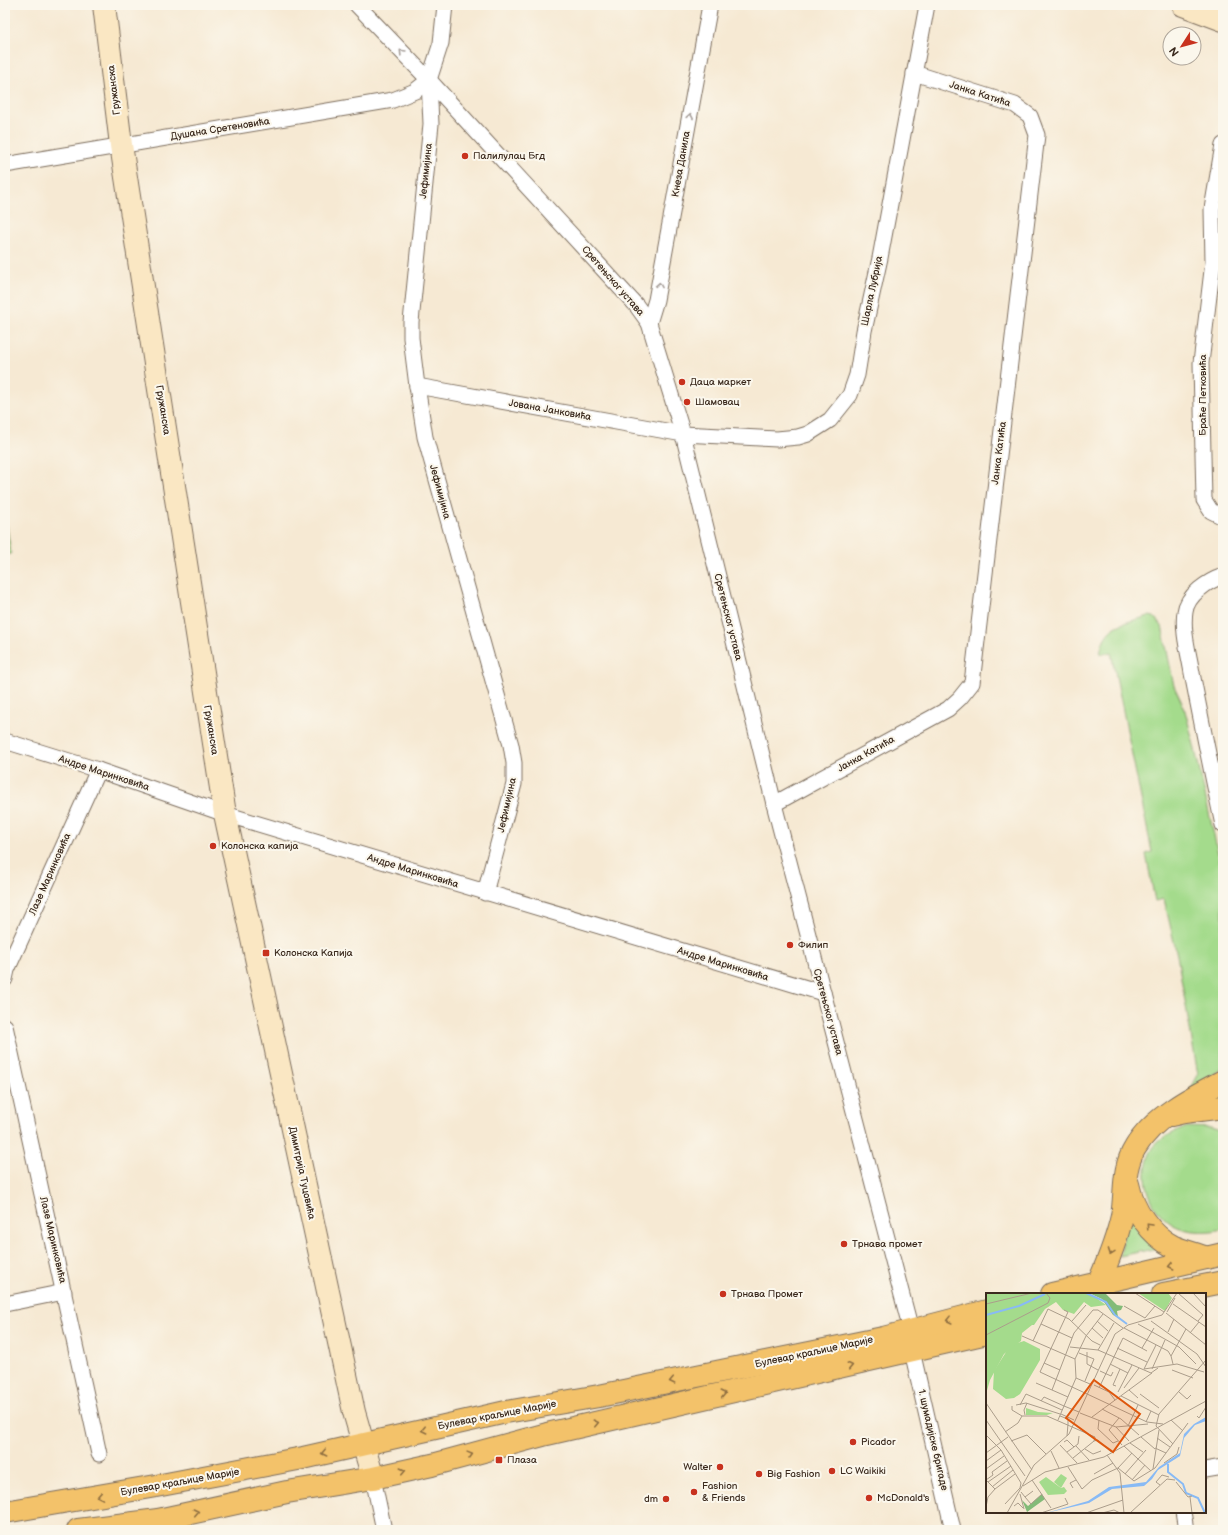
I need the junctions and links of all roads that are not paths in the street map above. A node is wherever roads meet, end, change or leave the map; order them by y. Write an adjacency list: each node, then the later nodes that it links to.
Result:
1 (104, 5): 10 (street, Гружанска)
2 (357, 5): 9 (street, Сретењског устава, one-way to 2)
3 (445, 5): 9 (street)
4 (710, 5): 13 (street, Кнеза Данила, one-way to 4)
5 (927, 5): 8 (street, Шарла Лубрија)
6 (1183, 5): 7 (street)
7 (1223, 20)
8 (914, 73): 15 (street, Шарла Лубрија); 20 (street, Јанка Катића)
9 (429, 80): 10 (street, Душана Сретеновића); 13 (street, Сретењског устава); 14 (street, Јефимијина)
10 (121, 145): 12 (street, Душана Сретеновића); 21 (street, Гружанска)
11 (1223, 145): 16 (street, Браће Петковића)
12 (5, 165)
13 (649, 323): 15 (street, Сретењског устава)
14 (417, 386): 15 (street, Јована Јанковића); 23 (street, Јефимијина)
15 (683, 434): 20 (street, Сретењског устава)
16 (1223, 517)
17 (1223, 576): 22 (street)
18 (5, 741): 19 (street, Андре Маринковића)
19 (98, 770): 21 (street, Андре Маринковића); 24 (street, Лазе Маринковића)
20 (774, 804): 25 (street, Сретењског устава)
21 (225, 814): 23 (street, Андре Маринковића); 39 (street, Димитрија Туцовића)
22 (1223, 825)
23 (485, 893): 25 (street, Андре Маринковића)
24 (5, 979)
25 (823, 993): 38 (street, Сретењског устава)
26 (5, 1026): 32 (street, Лазе Маринковића)
27 (1218, 1097): 28 (main road)
28 (1125, 1173): 29 (main road, one-way to 28); 30 (main road, one-way to 30)
29 (1215, 1256): 30 (main road, one-way to 30)
30 (1099, 1282): 33 (main road)
31 (1223, 1282): 34 (main road)
32 (64, 1292): 35 (street); 40 (street, Лазе Маринковића)
33 (1056, 1293)
34 (1169, 1293)
35 (5, 1304)
36 (986, 1310): 38 (main road, Булевар краљице Марије, one-way to 38)
37 (986, 1333): 38 (main road, Булевар краљице Марије)
38 (912, 1340): 39 (main road, Булевар краљице Марије, one-way to 39); 43 (main road, Булевар краљице Марије, one-way to 38); 48 (street, 1. шумадијске бригаде)
39 (362, 1444): 43 (street, Димитрија Туцовића); 44 (main road, Булевар краљице Марије, one-way to 44)
40 (100, 1454)
41 (1223, 1467): 42 (street)
42 (1206, 1470)
43 (373, 1478): 46 (main road, Булевар краљице Марије, one-way to 43); 47 (street, Димитрија Туцовића)
44 (5, 1512)
45 (1182, 1513): 49 (street)
46 (78, 1530)
47 (384, 1530)
48 (953, 1530)
49 (1186, 1530)

